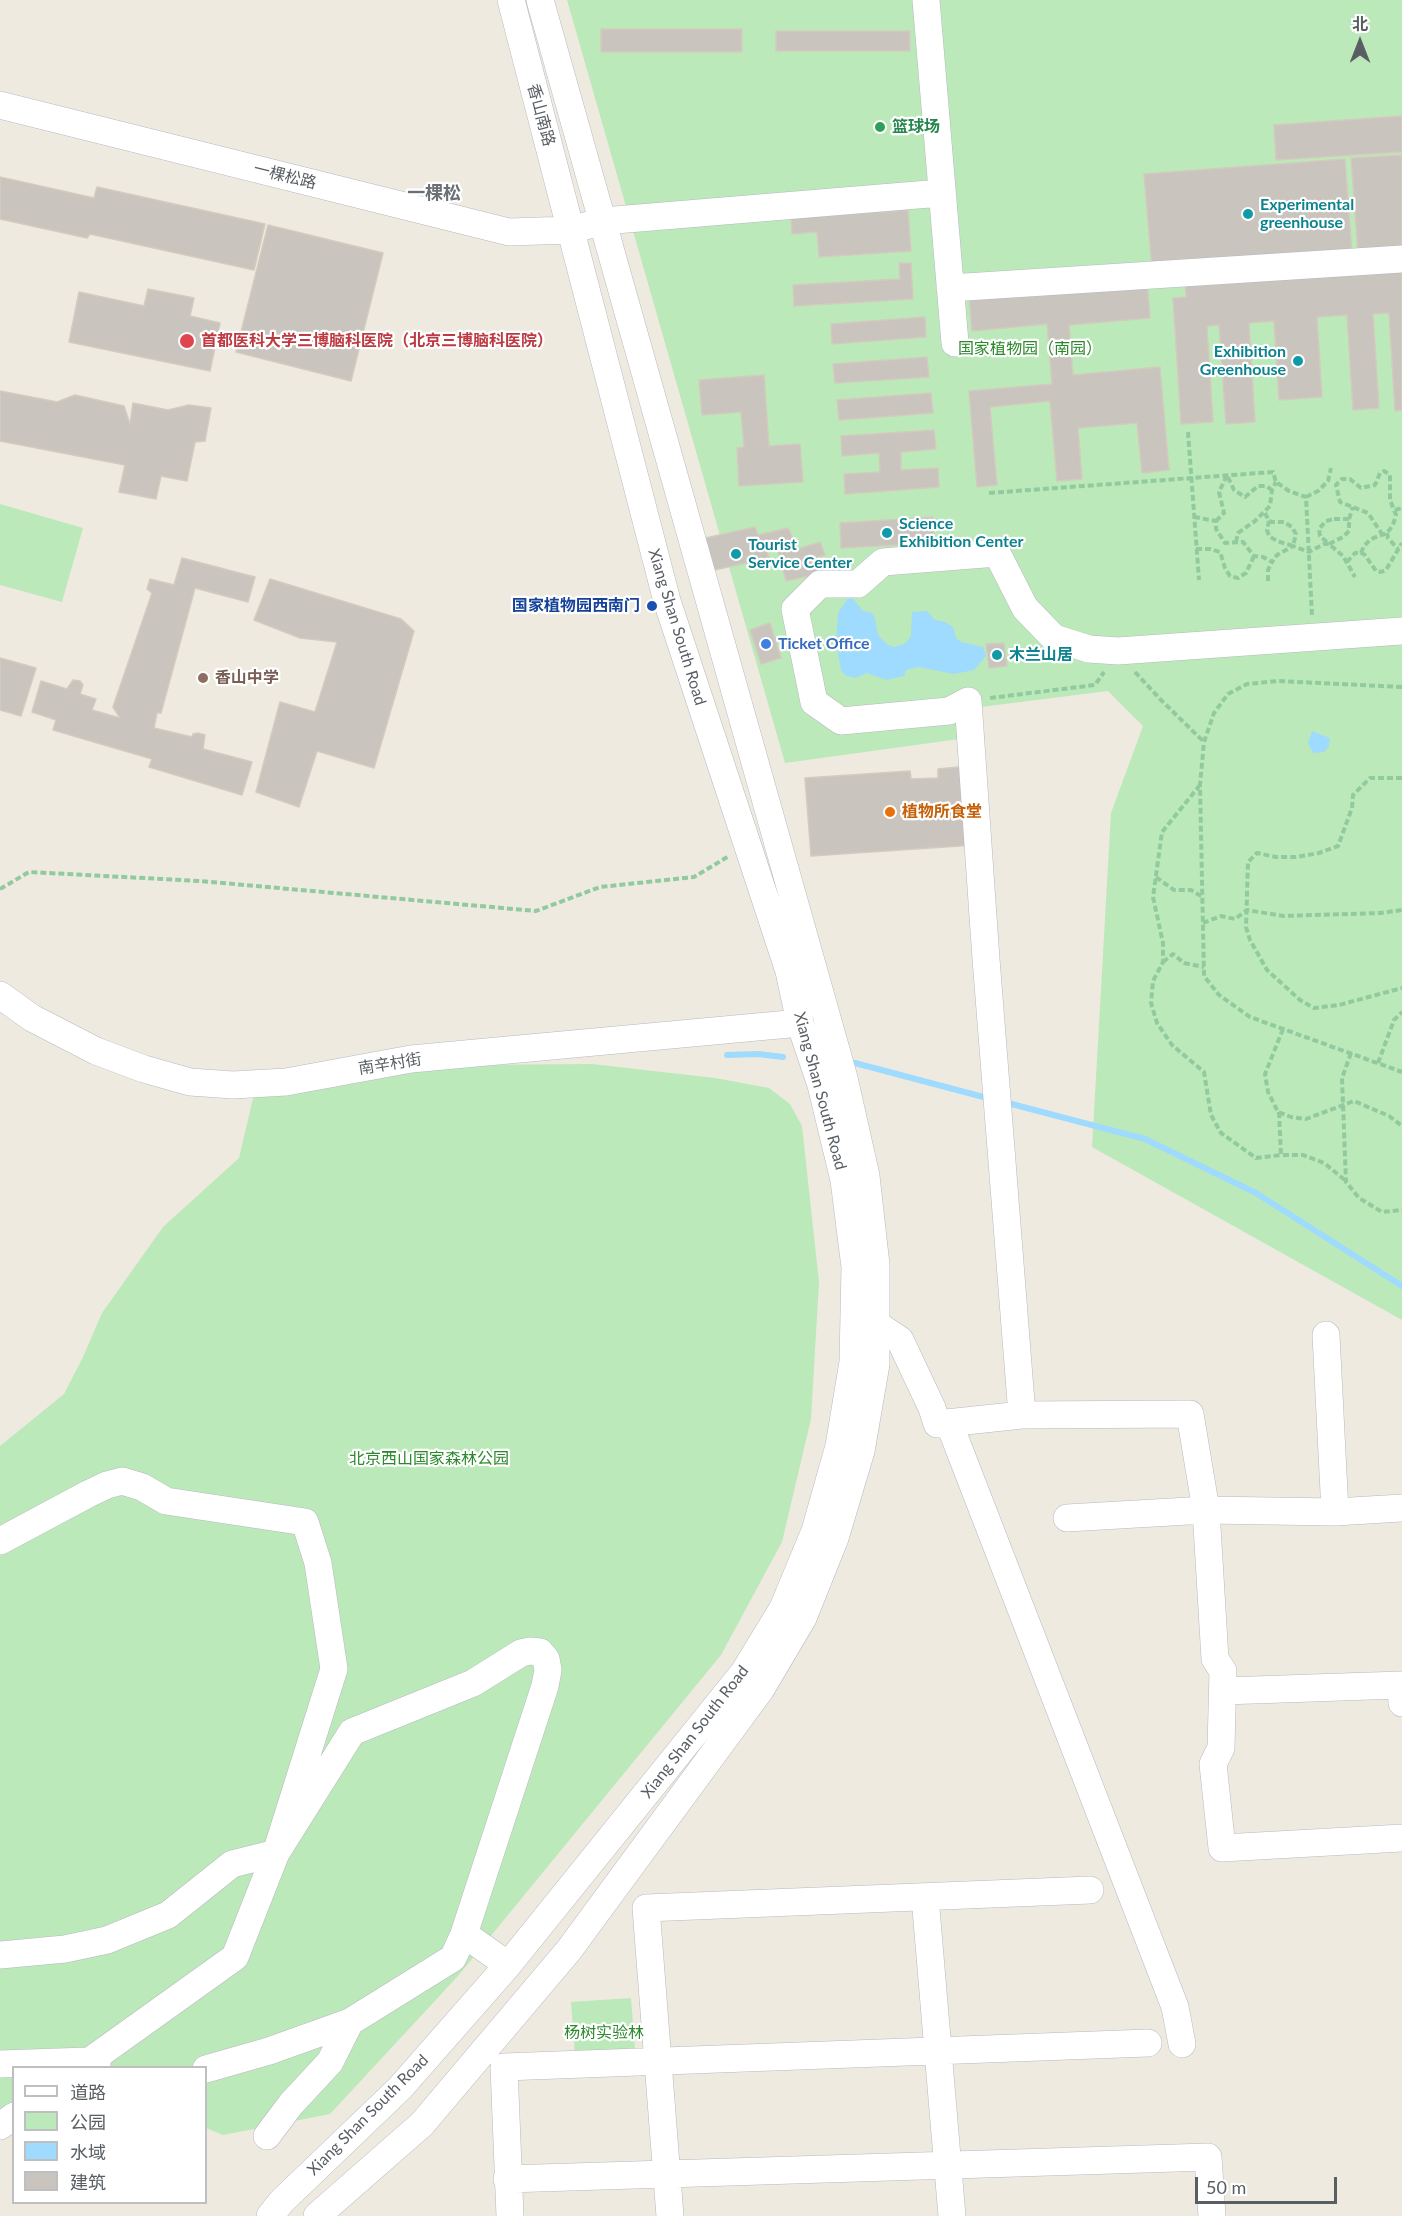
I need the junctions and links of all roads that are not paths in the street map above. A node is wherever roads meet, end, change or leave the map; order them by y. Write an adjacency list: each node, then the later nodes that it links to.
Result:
1 (511, 0): 7 (street, 香山南路)
2 (540, 0): 6 (street, 香山南路)
3 (926, 0): 5 (street)
4 (0, 105): 7 (street, 一棵松路)
5 (941, 193): 6 (street, 一棵松路); 9 (street)
6 (603, 221): 7 (street, 一棵松路); 14 (street, Xiang Shan South Road)
7 (571, 230): 13 (street, Xiang Shan South Road)
8 (1402, 259): 9 (street)
9 (950, 288): 10 (street)
10 (955, 343)
11 (1402, 631): 16 (street)
12 (0, 995): 13 (street, 南辛村街)
13 (800, 1023): 31 (street, Xiang Shan South Road)
14 (876, 1324): 17 (street); 45 (street, Xiang Shan South Road)
15 (1326, 1335): 20 (street)
16 (1023, 1415): 17 (street); 19 (street)
17 (949, 1423): 34 (street)
18 (1402, 1509): 20 (street)
19 (1206, 1510): 20 (street); 21 (street); 23 (street)
20 (1335, 1512)
21 (1067, 1518)
22 (0, 1541): 26 (street)
23 (1223, 1691): 24 (street); 25 (street)
24 (1402, 1703)
25 (1402, 1838)
26 (276, 1852): 29 (street); 30 (street); 38 (street)
27 (1090, 1890): 28 (street)
28 (925, 1897): 35 (street); 36 (street)
29 (465, 1934): 31 (street); 32 (street)
30 (0, 1955)
31 (508, 1965): 44 (street, Xiang Shan South Road)
32 (350, 2022): 39 (street); 40 (street)
33 (1148, 2043): 35 (street)
34 (1182, 2044)
35 (938, 2051): 36 (street); 41 (street)
36 (658, 2061): 42 (street); 43 (street)
37 (0, 2064): 38 (street)
38 (92, 2065)
39 (207, 2070)
40 (267, 2136)
41 (948, 2165): 42 (street); 48 (street); 49 (street)
42 (667, 2174): 43 (street); 47 (street)
43 (507, 2179): 46 (street)
44 (284, 2211)
45 (317, 2216)
46 (510, 2216)
47 (670, 2216)
48 (952, 2216)
49 (1212, 2216)

